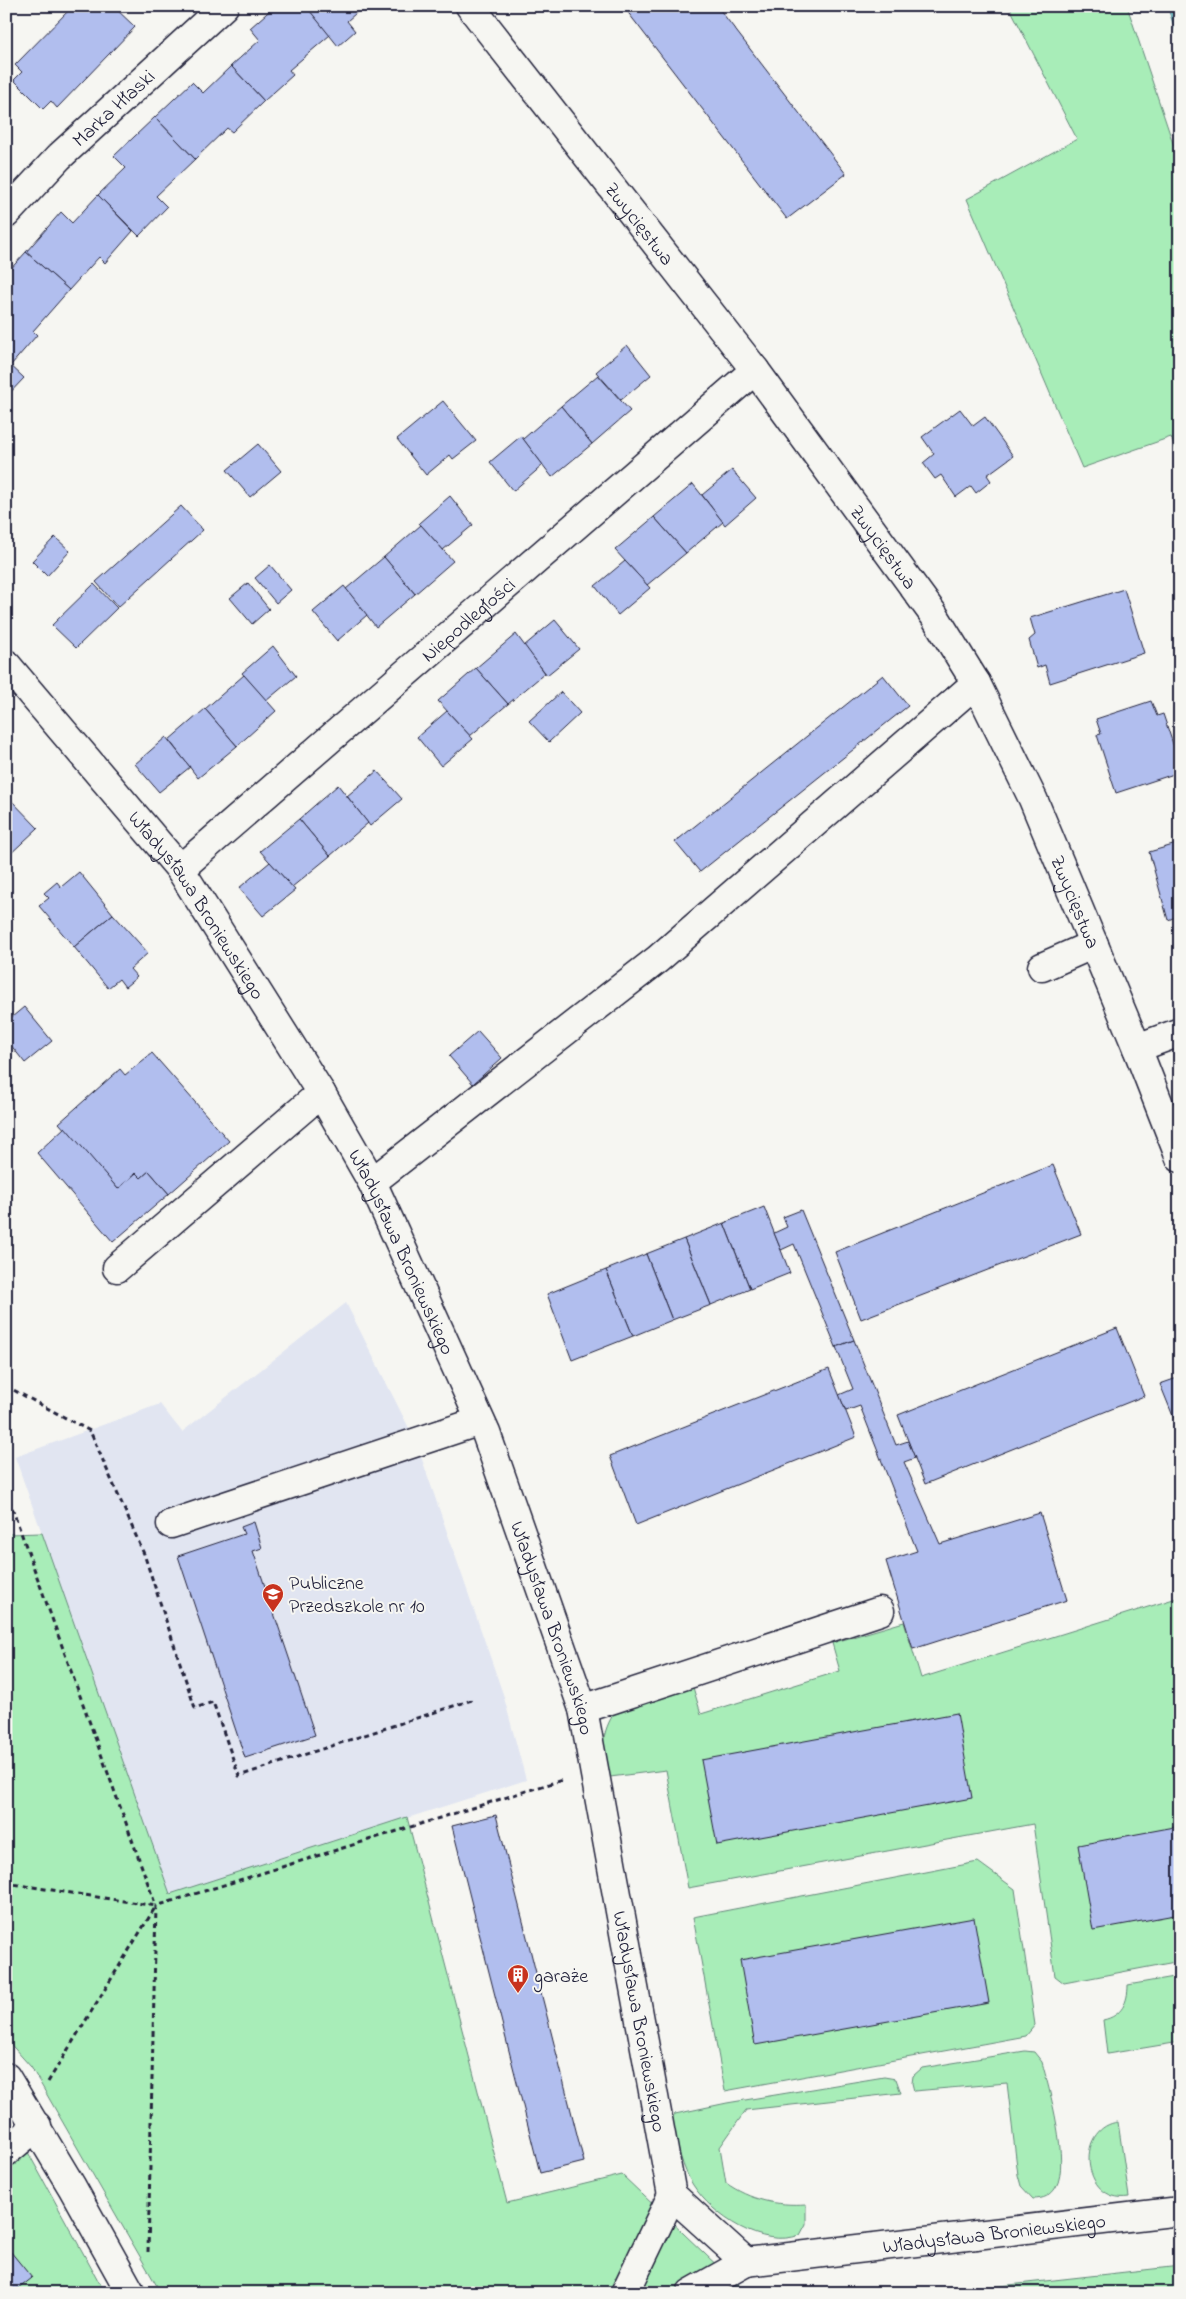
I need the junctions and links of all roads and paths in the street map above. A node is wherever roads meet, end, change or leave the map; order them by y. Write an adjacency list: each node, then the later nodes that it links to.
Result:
1 (224, 6): 3 (street, Marka Hłaski)
2 (470, 6): 4 (street, Zwycięstwa)
3 (6, 214)
4 (755, 370): 6 (street, Zwycięstwa); 7 (street, Niepodległości)
5 (6, 664): 7 (street, Władysława Broniewskiego)
6 (976, 683): 8 (street, Zwycięstwa); 14 (street)
7 (180, 869): 12 (street, Władysława Broniewskiego)
8 (1094, 944): 9 (street); 11 (street, Zwycięstwa)
9 (1042, 967)
10 (1180, 1032): 11 (street)
11 (1137, 1048): 13 (street, Zwycięstwa)
12 (321, 1093): 14 (street, Władysława Broniewskiego); 15 (street)
13 (1180, 1158)
14 (372, 1182): 17 (street, Władysława Broniewskiego)
15 (117, 1268)
16 (6, 1386): 21 (path)
17 (480, 1421): 19 (street); 22 (street, Władysława Broniewskiego)
18 (6, 1492): 25 (path)
19 (171, 1524)
20 (880, 1611): 22 (street)
21 (472, 1700)
22 (583, 1709): 23 (street, Władysława Broniewskiego)
23 (594, 1770): 25 (path); 29 (street, Władysława Broniewskiego)
24 (6, 1883): 25 (path)
25 (156, 1906): 27 (path); 31 (path)
26 (6, 2077): 27 (street)
27 (33, 2120): 28 (street); 33 (street)
28 (6, 2152)
29 (672, 2195): 32 (street); 34 (street)
30 (1180, 2210): 32 (street, Władysława Broniewskiego)
31 (148, 2253)
32 (746, 2262): 35 (street)
33 (131, 2293)
34 (625, 2293)
35 (691, 2293)

